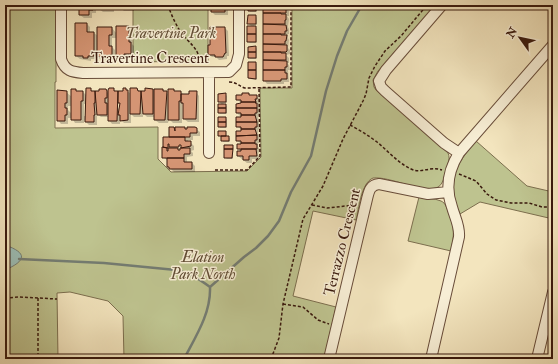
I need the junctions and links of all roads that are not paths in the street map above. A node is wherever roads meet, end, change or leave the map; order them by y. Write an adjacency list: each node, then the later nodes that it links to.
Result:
1 (61, 5): 5 (street, Travertine Crescent)
2 (238, 5): 5 (street, Travertine Crescent)
3 (442, 5): 7 (street)
4 (553, 45): 7 (street)
5 (209, 72): 6 (street)
6 (208, 153)
7 (459, 153): 8 (street)
8 (448, 192): 10 (street, Terrazzo Crescent); 11 (street)
9 (553, 292): 12 (street)
10 (329, 359)
11 (431, 359)
12 (537, 359)

